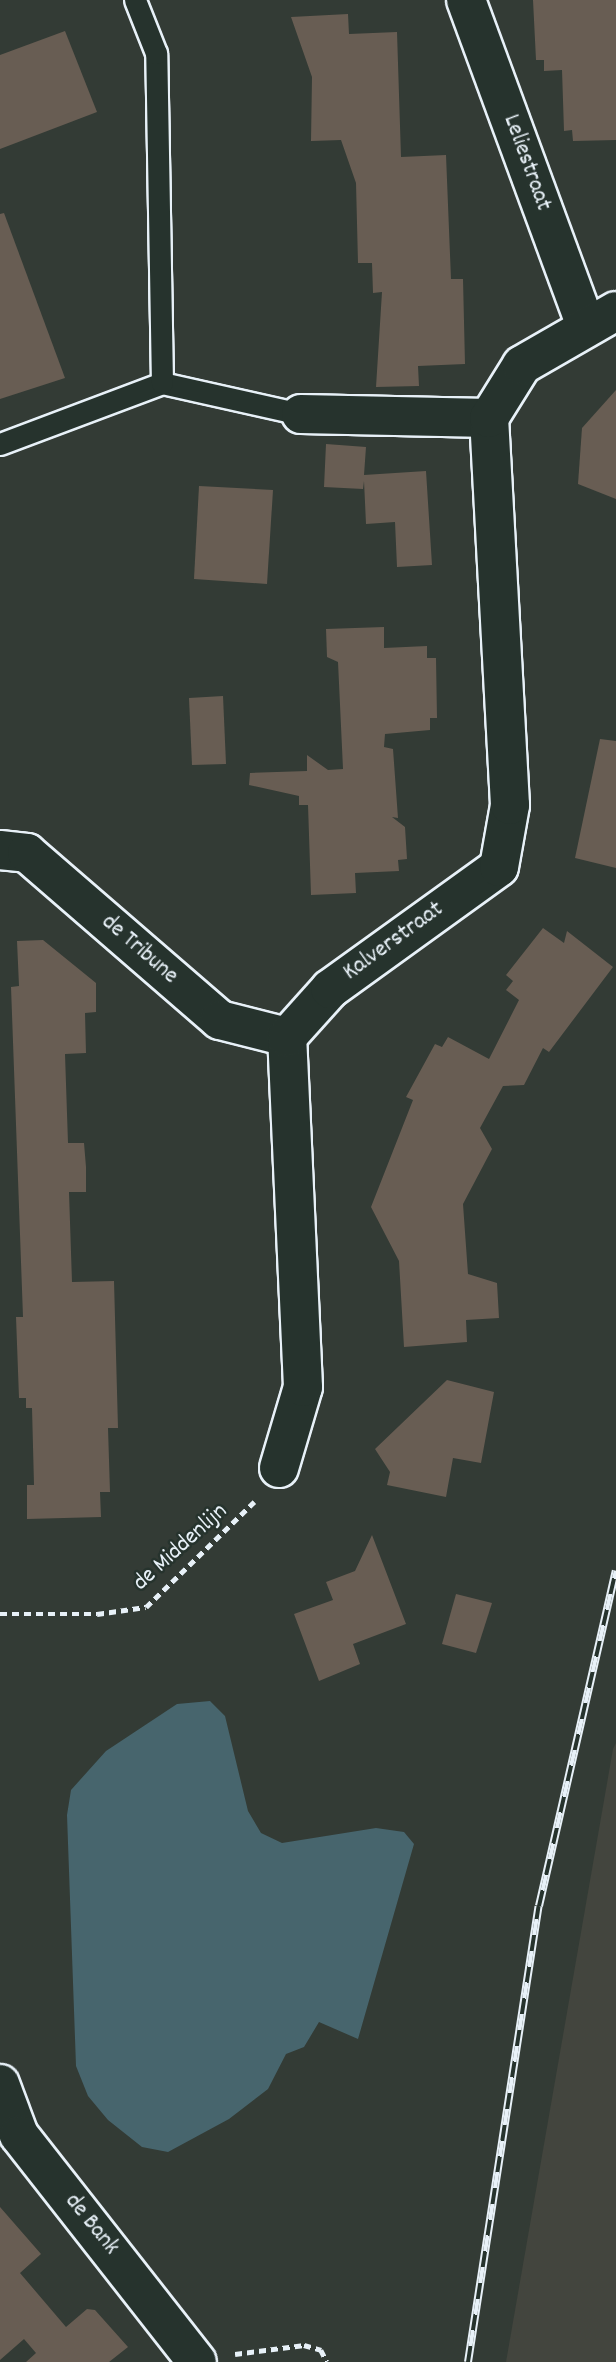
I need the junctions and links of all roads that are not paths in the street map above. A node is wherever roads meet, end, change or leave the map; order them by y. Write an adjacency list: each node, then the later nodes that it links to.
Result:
1 (135, 0): 4 (lane)
2 (466, 0): 3 (street, Leliestraat)
3 (601, 319): 6 (street)
4 (162, 383): 5 (lane); 7 (lane)
5 (301, 414): 6 (street)
6 (489, 418): 9 (street, Kalverstraat)
7 (0, 444)
8 (0, 850): 9 (street, de Tribune)
9 (287, 1037): 10 (street)
10 (279, 1468)
11 (0, 2084): 12 (street, de Bank)
12 (197, 2360)

